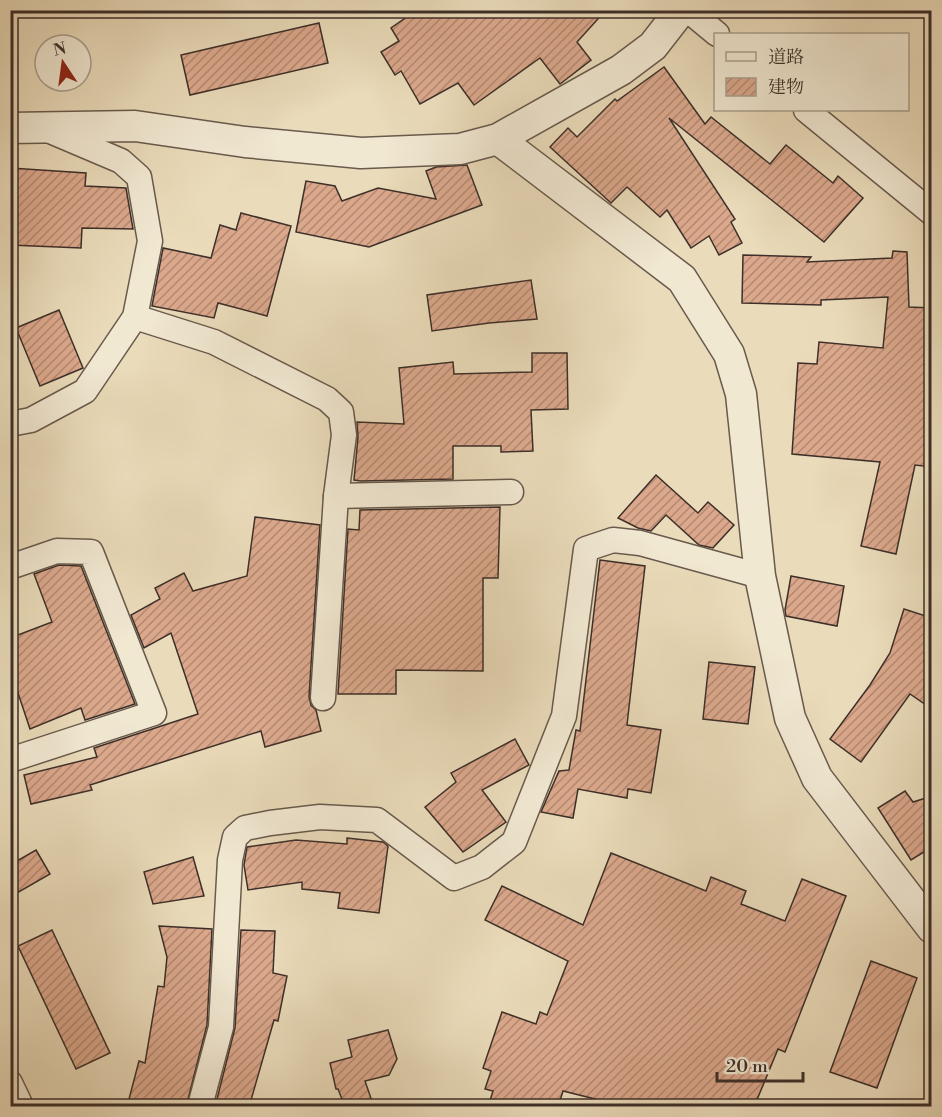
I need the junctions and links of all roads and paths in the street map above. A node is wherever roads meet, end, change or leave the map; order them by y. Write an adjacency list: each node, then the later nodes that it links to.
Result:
1 (681, 10): 7 (street)
2 (688, 10): 3 (street)
3 (716, 33)
4 (807, 111): 8 (street)
5 (10, 128): 6 (street)
6 (45, 128): 7 (street); 9 (street)
7 (498, 139): 14 (street)
8 (932, 213)
9 (135, 317): 10 (street); 12 (street)
10 (10, 424)
11 (511, 492): 12 (street)
12 (336, 496): 15 (street)
13 (10, 567): 16 (street)
14 (760, 576): 17 (street); 20 (street)
15 (323, 698)
16 (10, 760)
17 (932, 928)
18 (10, 1083): 19 (street)
19 (21, 1107)
20 (200, 1107)

